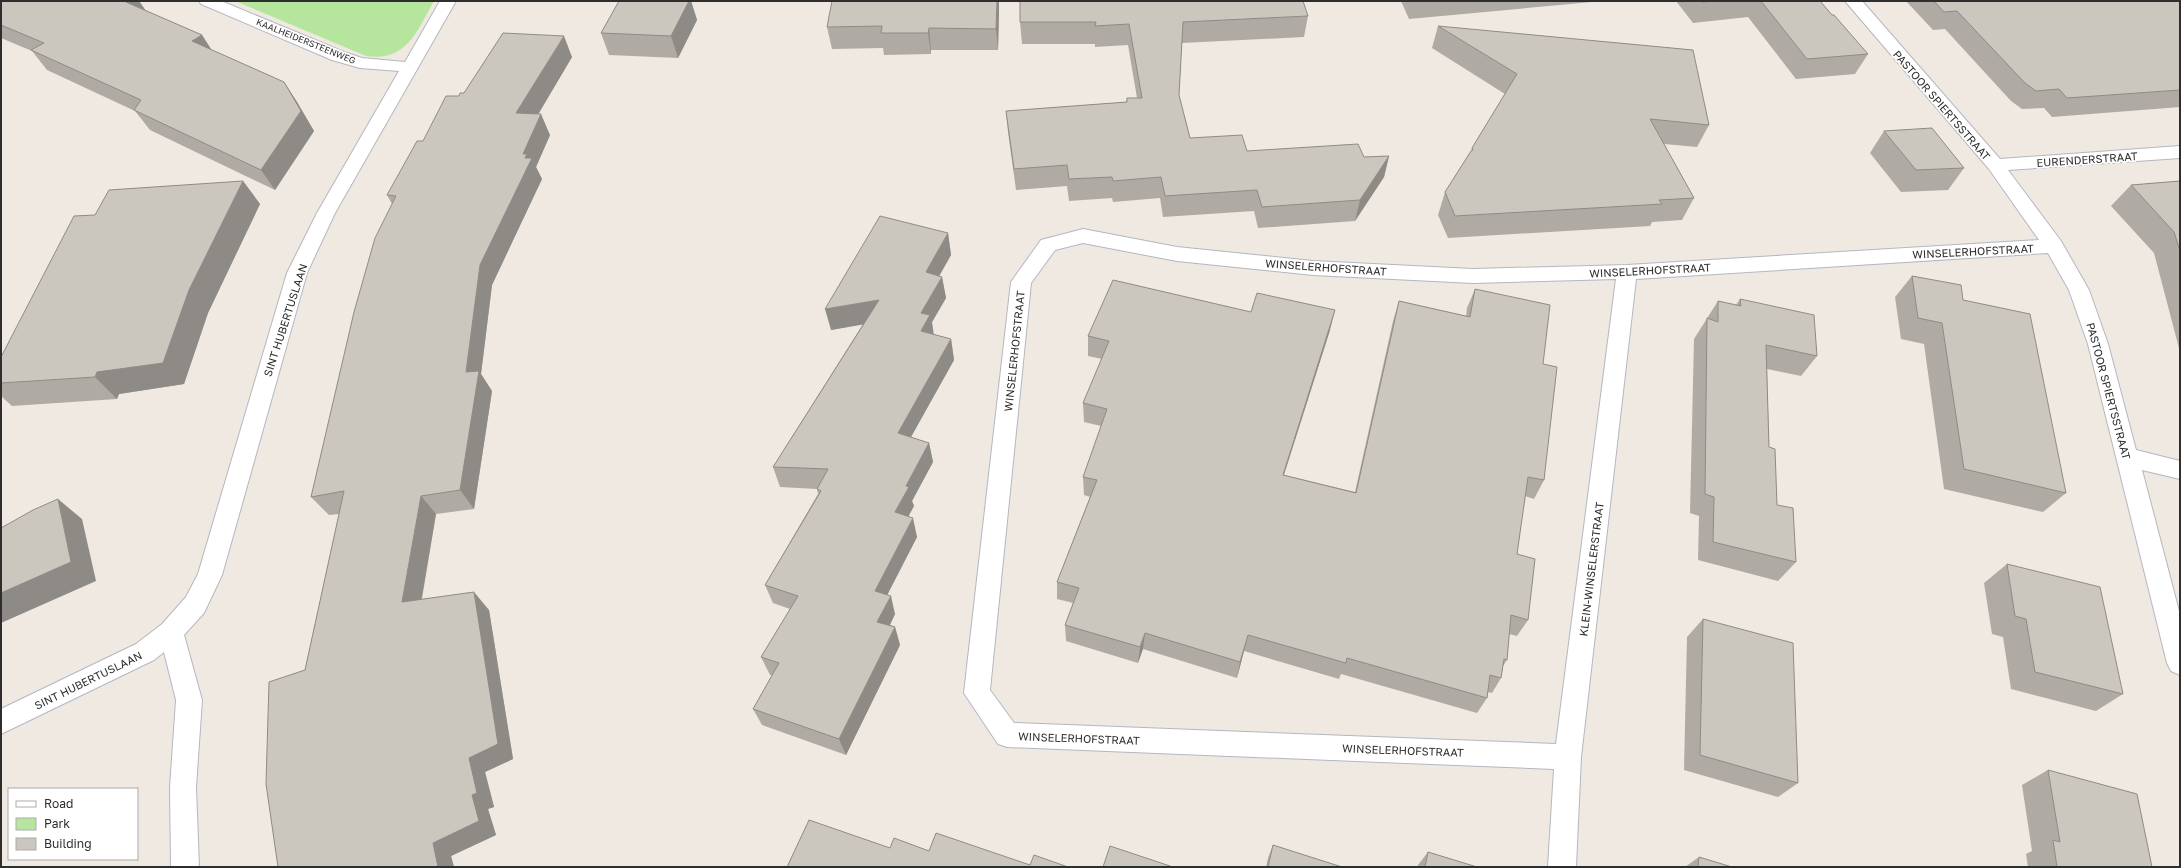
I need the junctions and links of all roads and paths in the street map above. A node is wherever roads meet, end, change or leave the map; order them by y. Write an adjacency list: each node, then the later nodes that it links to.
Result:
1 (207, 1): 4 (street, KAALHEIDERSTEENWEG)
2 (448, 1): 4 (street, SINT HUBERTUSLAAN)
3 (1853, 1): 6 (street, PASTOOR SPIERTSSTRAAT)
4 (408, 67): 11 (street, SINT HUBERTUSLAAN)
5 (2180, 152): 6 (street, EURENDERSTRAAT)
6 (1995, 165): 7 (street, PASTOOR SPIERTSSTRAAT)
7 (2054, 246): 8 (street, WINSELERHOFSTRAAT); 9 (street, PASTOOR SPIERTSSTRAAT)
8 (1627, 272): 14 (street, KLEIN-WINSELERSTRAAT); 14 (street, WINSELERHOFSTRAAT)
9 (2126, 457): 10 (street); 12 (street, PASTOOR SPIERTSSTRAAT)
10 (2180, 470)
11 (172, 632): 13 (street, SINT HUBERTUSLAAN); 15 (street)
12 (2180, 663)
13 (1, 722)
14 (1568, 757): 16 (street, KLEIN-WINSELERSTRAAT)
15 (185, 867)
16 (1562, 867)

